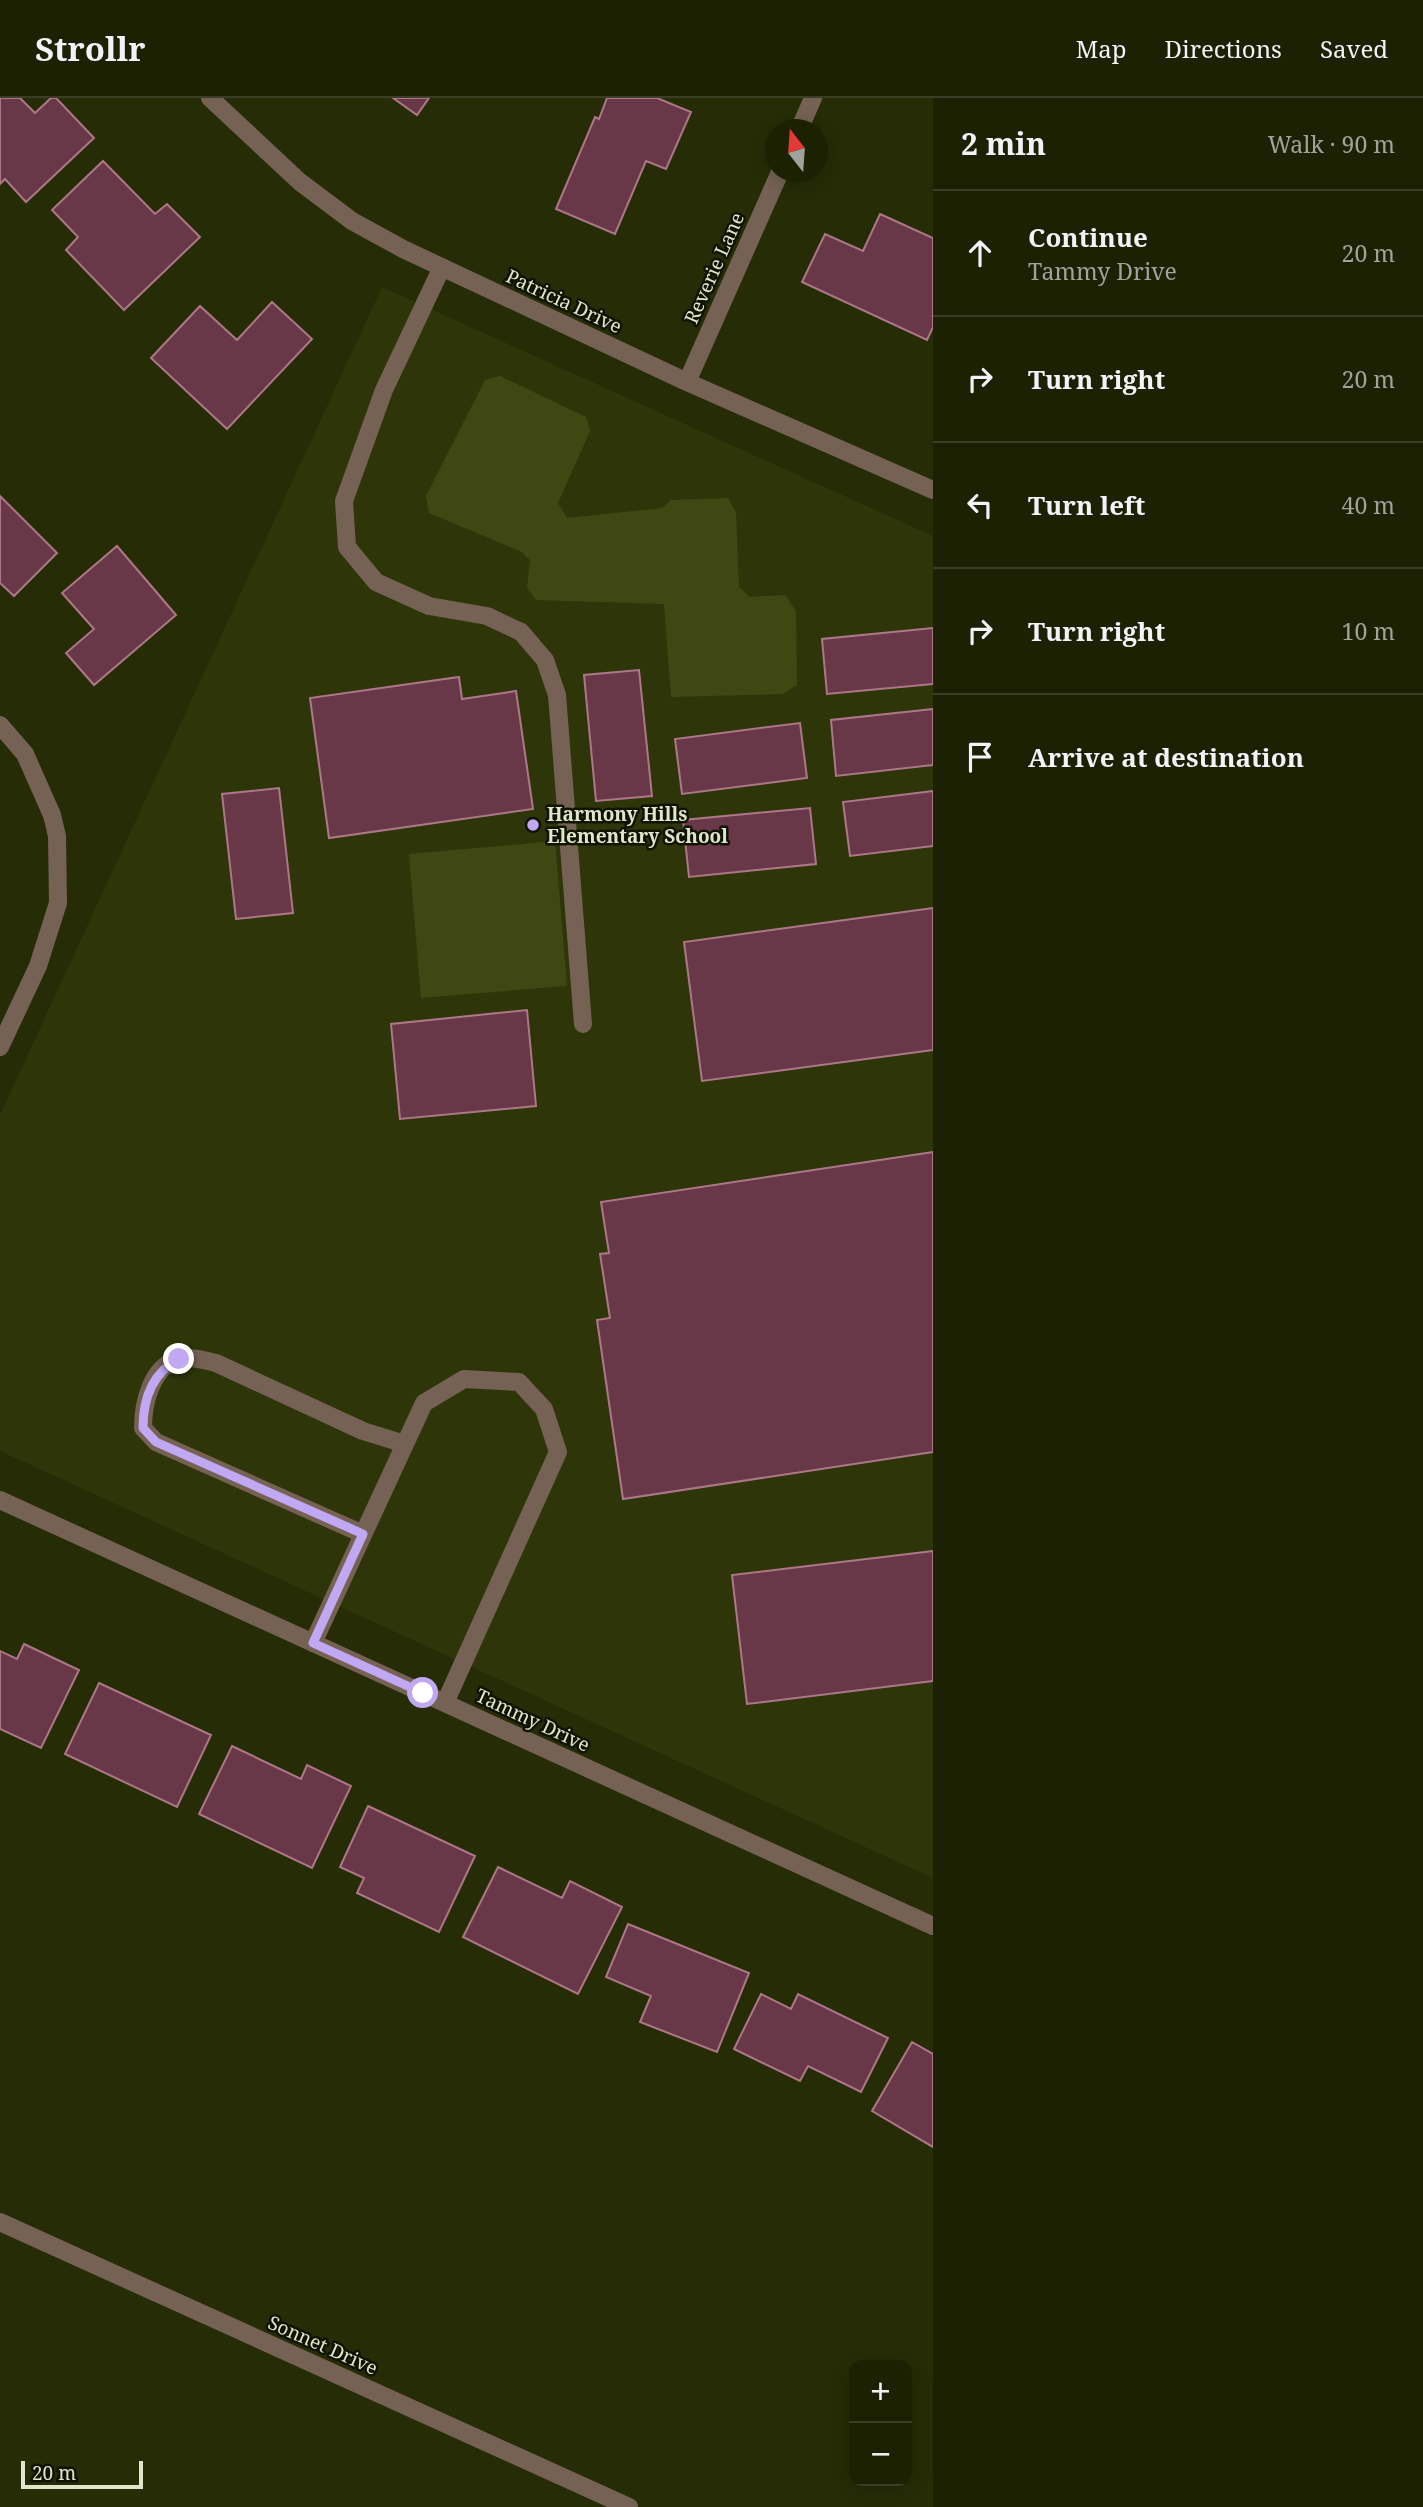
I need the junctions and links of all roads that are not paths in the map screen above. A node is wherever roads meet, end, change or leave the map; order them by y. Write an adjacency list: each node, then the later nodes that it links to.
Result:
1 (210, 98): 5 (street, Patricia Drive)
2 (813, 98): 3 (street)
3 (804, 119)
4 (776, 182): 6 (street, Reverie Lane)
5 (442, 267): 6 (street, Patricia Drive); 9 (street)
6 (687, 382): 7 (street, Patricia Drive)
7 (933, 490)
8 (0, 725): 10 (street)
9 (583, 1024)
10 (0, 1047)
11 (405, 1444): 13 (street); 13 (street); 15 (street)
12 (0, 1500): 14 (street, Tammy Drive)
13 (363, 1534): 14 (street)
14 (313, 1643): 15 (street, Tammy Drive)
15 (444, 1703): 16 (street, Tammy Drive)
16 (933, 1926)
17 (0, 2222): 18 (street, Sonnet Drive)
18 (629, 2507)

